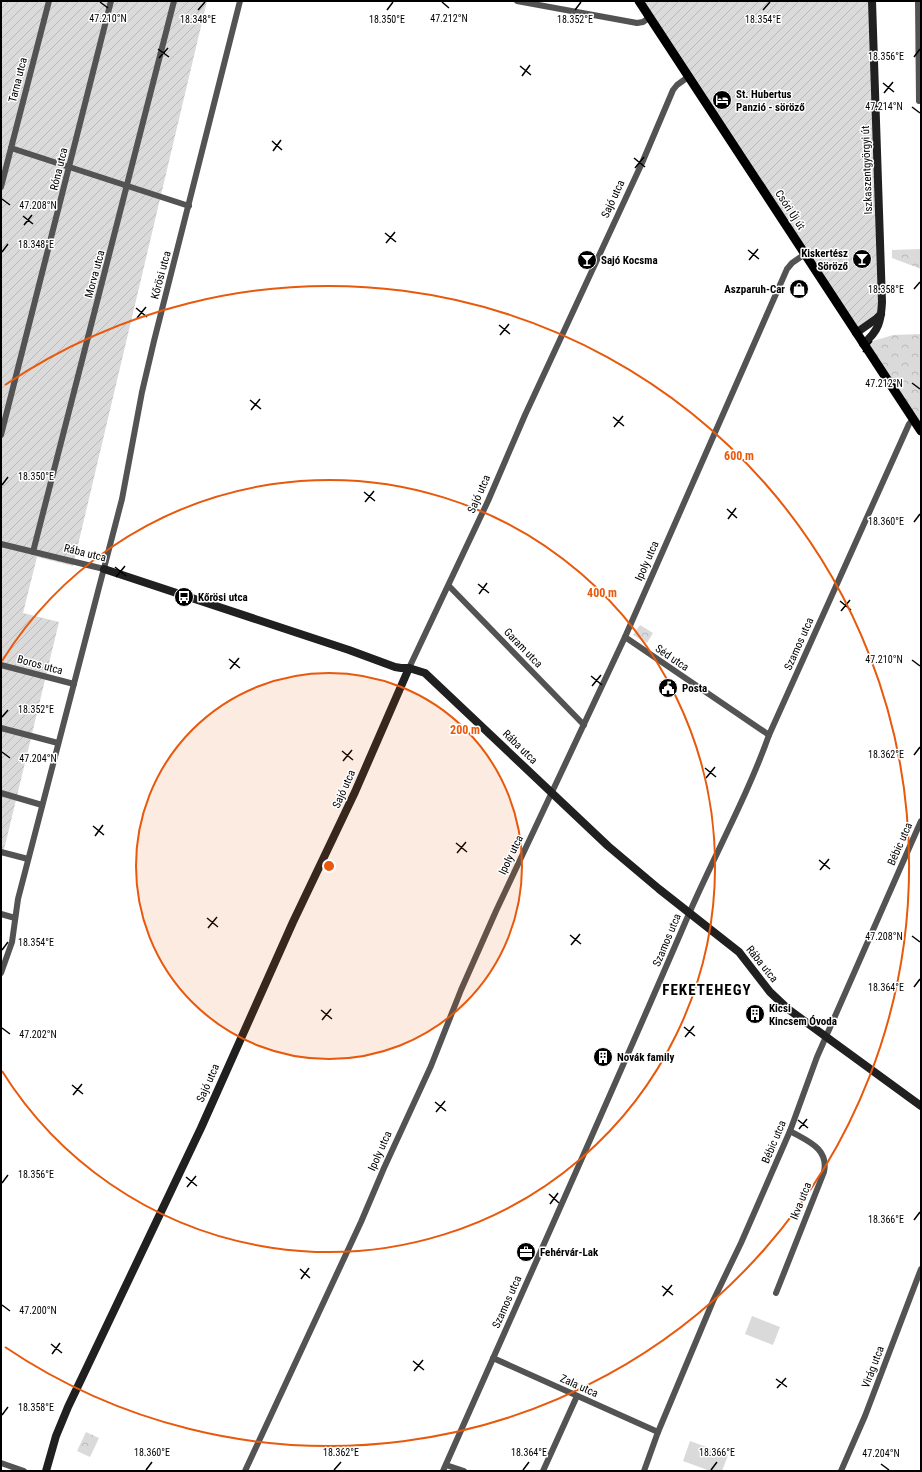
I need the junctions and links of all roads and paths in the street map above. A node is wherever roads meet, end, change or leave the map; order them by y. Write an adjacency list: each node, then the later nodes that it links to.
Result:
1 (49, 1): 12 (street, Tarna utca)
2 (111, 1): 13 (street, Róna utca)
3 (174, 1): 14 (street, Morva utca)
4 (240, 1): 16 (street, Kőrösi utca)
5 (517, 1): 9 (street)
6 (639, 1): 9 (main road, Csóri Új út)
7 (872, 1): 18 (street, Iszkaszentgyörgyi út)
8 (918, 1): 11 (street)
9 (650, 17): 10 (main road, Csóri Új út)
10 (688, 76): 17 (main road, Csóri Új út); 27 (street, Sajó utca)
11 (919, 101)
12 (11, 148): 13 (street); 15 (street, Tarna utca)
13 (70, 166): 14 (street); 23 (street, Róna utca)
14 (128, 185): 16 (street); 25 (street, Morva utca)
15 (1, 187)
16 (189, 206): 26 (street, Kőrösi utca)
17 (805, 254): 19 (main road, Csóri Új út); 28 (street, Ipoly utca)
18 (881, 314): 19 (street); 20 (street, Iszkaszentgyörgyi út)
19 (856, 333): 20 (main road, Csóri Új út)
20 (863, 344): 21 (main road, Csóri Új út)
21 (913, 419): 22 (main road, Csóri Új út); 34 (street, Szamos utca)
22 (921, 431)
23 (1, 435)
24 (1, 544): 25 (street, Rába utca)
25 (33, 552): 26 (street, Rába utca)
26 (104, 569): 30 (street, Rába utca); 31 (street, Kőrösi utca)
27 (449, 586): 30 (street, Sajó utca); 32 (street, Garam utca)
28 (624, 637): 32 (street, Ipoly utca); 34 (street, Séd utca)
29 (1, 664): 31 (street, Boros utca)
30 (409, 668): 37 (street, Rába utca); 57 (street, Sajó utca)
31 (74, 684): 35 (street, Kőrösi utca)
32 (584, 725): 37 (street, Ipoly utca)
33 (1, 728): 35 (street)
34 (769, 735): 43 (street, Szamos utca)
35 (58, 743): 38 (street, Kőrösi utca)
36 (1, 793): 38 (street)
37 (552, 793): 43 (street, Rába utca); 58 (street, Ipoly utca)
38 (42, 805): 41 (street, Kőrösi utca)
39 (921, 821): 46 (street, Bébic utca)
40 (1, 852): 41 (street)
41 (28, 859): 44 (street, Kőrösi utca)
42 (1, 914): 44 (street)
43 (689, 914): 46 (street, Rába utca); 51 (street, Szamos utca)
44 (15, 918): 45 (street, Kőrösi utca)
45 (1, 973)
46 (826, 1036): 47 (street, Rába utca); 48 (street, Bébic utca)
47 (921, 1106)
48 (790, 1131): 50 (street, Ikva utca); 53 (street, Bébic utca)
49 (921, 1270): 62 (street, Virág utca)
50 (776, 1293)
51 (493, 1358): 52 (street, Zala utca); 55 (street, Szamos utca)
52 (577, 1396): 53 (street, Zala utca); 60 (street)
53 (658, 1432): 61 (street, Bébic utca)
54 (1, 1463): 56 (street)
55 (444, 1468): 59 (street)
56 (24, 1471)
57 (46, 1471)
58 (245, 1471)
59 (464, 1471)
60 (543, 1471)
61 (644, 1471)
62 (841, 1471)

